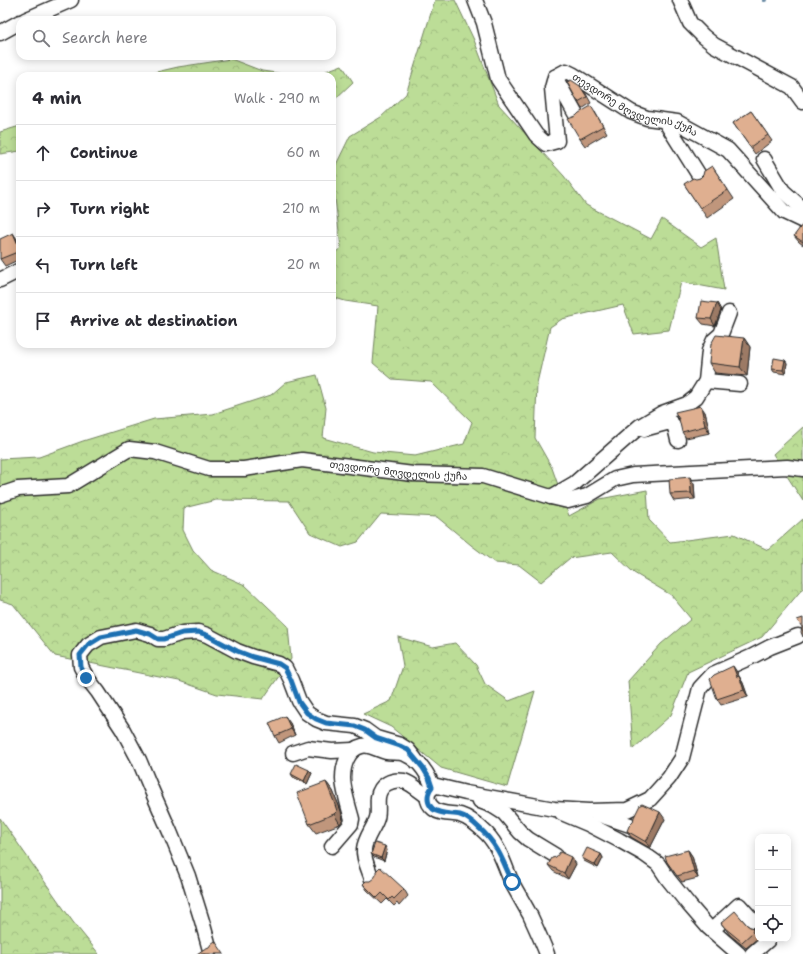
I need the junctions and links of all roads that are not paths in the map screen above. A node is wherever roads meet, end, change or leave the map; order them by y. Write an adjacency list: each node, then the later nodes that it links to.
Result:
1 (71, 0): 6 (street)
2 (475, 0): 7 (street, თევდორე მღვდელის ქუჩა)
3 (484, 0): 7 (street)
4 (680, 0): 10 (street)
5 (689, 0): 10 (street)
6 (34, 16)
7 (484, 23): 11 (street, თევდორე მღვდელის ქუჩა)
8 (16, 24): 9 (street)
9 (0, 33)
10 (714, 45): 12 (street)
11 (555, 77): 13 (street); 14 (street, თევდორე მღვდელის ქუჩა)
12 (803, 102)
13 (576, 115)
14 (665, 121): 16 (street); 18 (street, თევდორე მღვდელის ქუჩა)
15 (764, 159): 17 (street)
16 (702, 180)
17 (803, 209)
18 (803, 220)
19 (16, 272): 20 (street)
20 (0, 280)
21 (729, 313): 22 (street)
22 (706, 381): 23 (street); 24 (street)
23 (740, 384)
24 (633, 432): 25 (street); 28 (street)
25 (678, 440)
26 (803, 469): 28 (street, თევდორე მღვდელის ქუჩა)
27 (0, 495): 28 (street, თევდორე მღვდელის ქუჩა)
28 (551, 497)
29 (798, 636): 36 (street)
30 (353, 750): 31 (street); 32 (street); 38 (street)
31 (294, 753)
32 (415, 759): 33 (street); 44 (street)
33 (430, 792): 34 (street); 40 (street); 45 (street)
34 (466, 793): 35 (street); 39 (street)
35 (554, 809): 36 (street); 42 (street)
36 (589, 811): 37 (street)
37 (630, 825)
38 (332, 846)
39 (556, 856)
40 (372, 879)
41 (755, 923): 42 (street)
42 (712, 930): 46 (street)
43 (766, 942): 47 (street)
44 (210, 950)
45 (547, 954)
46 (739, 954)
47 (752, 954)

